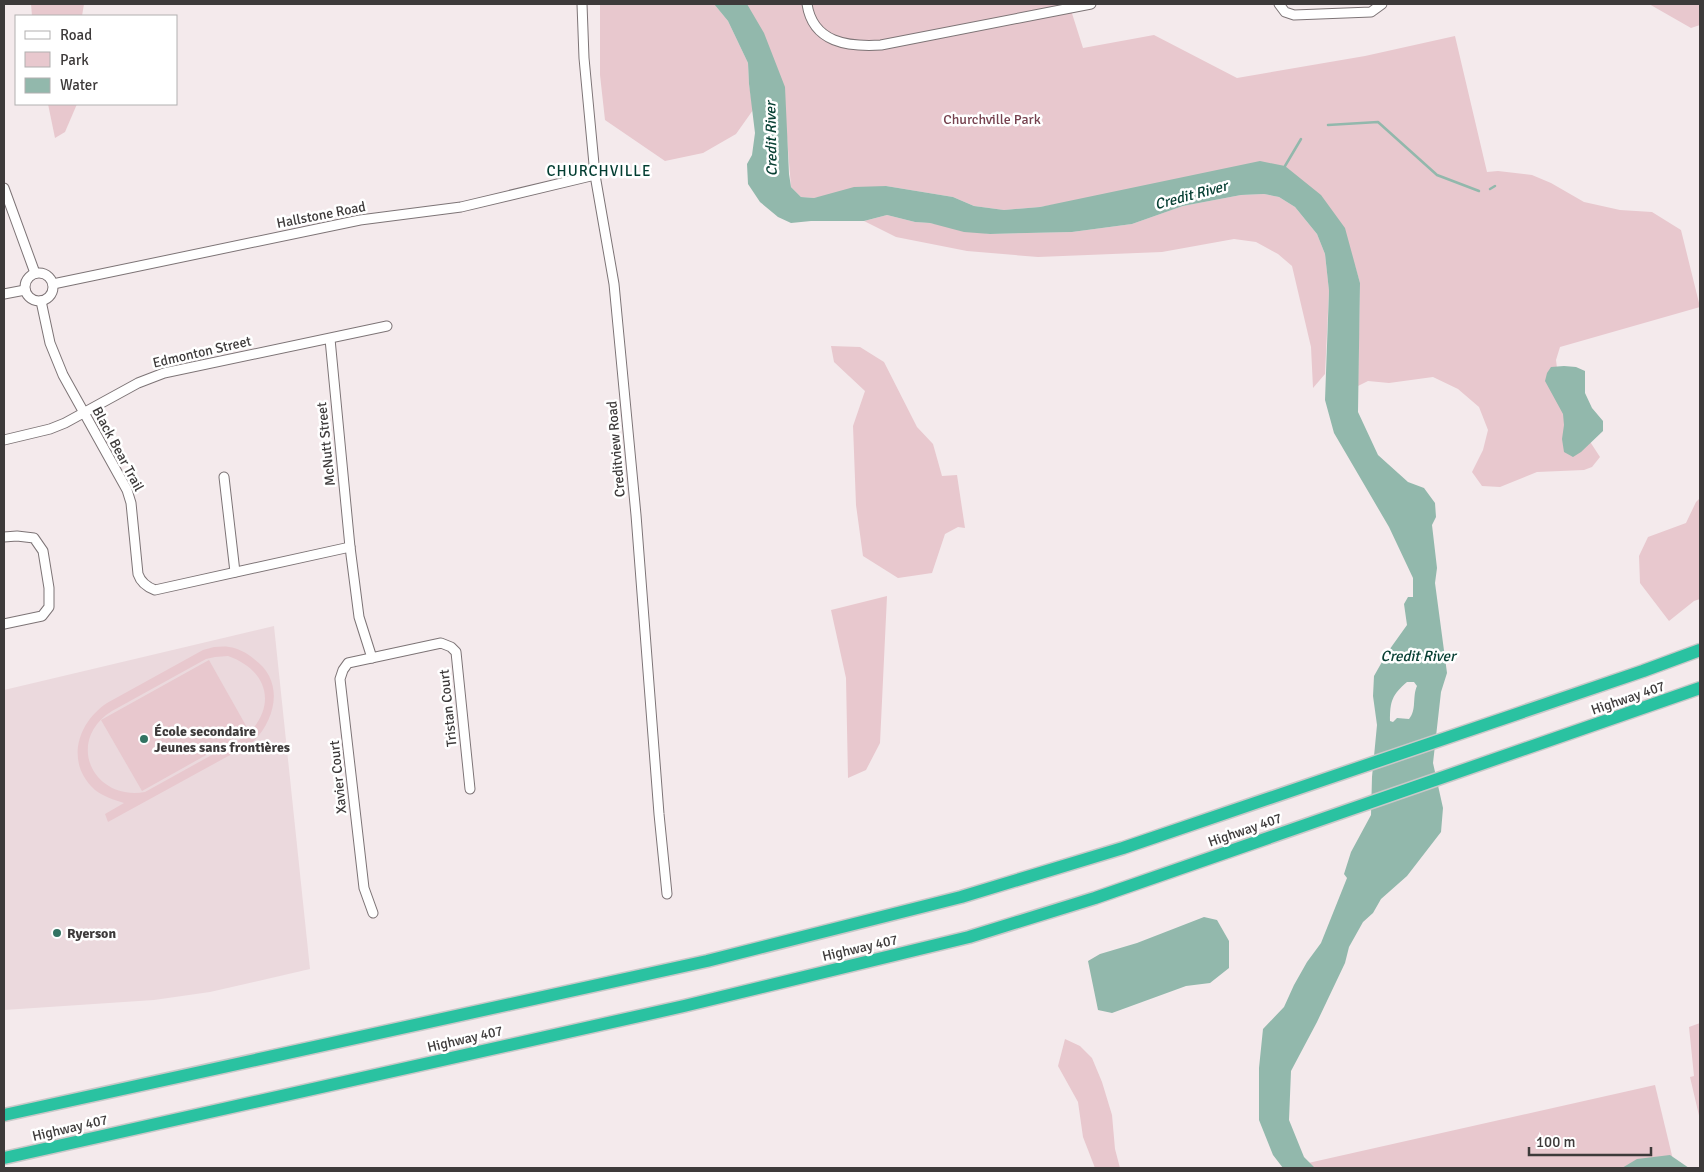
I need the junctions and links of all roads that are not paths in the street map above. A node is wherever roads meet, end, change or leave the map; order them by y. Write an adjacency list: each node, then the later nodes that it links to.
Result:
1 (582, 4): 6 (street, Creditview Road)
2 (807, 4): 3 (street)
3 (1091, 4)
4 (1280, 4): 5 (street)
5 (1382, 4)
6 (595, 175): 9 (street, Hallstone Road); 26 (street, Creditview Road)
7 (4, 188): 8 (street)
8 (35, 273): 9 (street); 10 (street)
9 (53, 284): 12 (street)
10 (25, 290): 11 (street); 12 (street)
11 (4, 294)
12 (41, 301): 15 (street, Black Bear Trail)
13 (387, 326): 14 (street, Edmonton Street)
14 (330, 339): 15 (street, Edmonton Street); 19 (street, McNutt Street)
15 (83, 413): 16 (street, Edmonton Street); 20 (street, Black Bear Trail)
16 (4, 440)
17 (224, 477): 20 (street)
18 (4, 537): 21 (street)
19 (350, 547): 20 (street, Black Bear Trail); 23 (street, McNutt Street)
20 (235, 572)
21 (4, 624)
22 (1700, 650): 28 (highway, Highway 407)
23 (372, 658): 25 (street, Tristan Court); 27 (street, Xavier Court)
24 (1700, 688): 29 (highway, Highway 407)
25 (470, 789)
26 (667, 894)
27 (373, 913)
28 (4, 1115)
29 (4, 1158)

